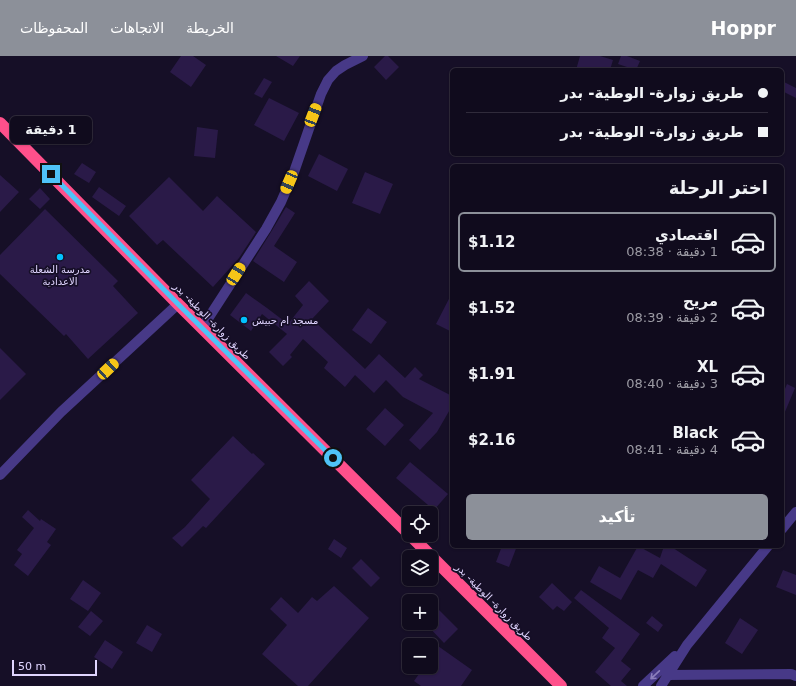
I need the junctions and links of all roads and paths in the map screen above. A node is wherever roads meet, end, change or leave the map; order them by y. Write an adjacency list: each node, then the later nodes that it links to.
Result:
1 (363, 56): 4 (street)
2 (0, 123): 3 (highway, طريق زوارة- الوطية- بدر)
3 (178, 304): 4 (highway, طريق زوارة- الوطية- بدر); 5 (street)
4 (202, 328): 8 (highway, طريق زوارة- الوطية- بدر)
5 (0, 475)
6 (796, 512): 7 (street)
7 (784, 527)
8 (402, 528)
9 (416, 542): 14 (highway, طريق زوارة- الوطية- بدر)
10 (766, 548): 11 (street)
11 (687, 645): 12 (street); 15 (street, one-way to 15)
12 (667, 675): 13 (street); 16 (street)
13 (796, 676)
14 (561, 686)
15 (643, 686)
16 (661, 686)

